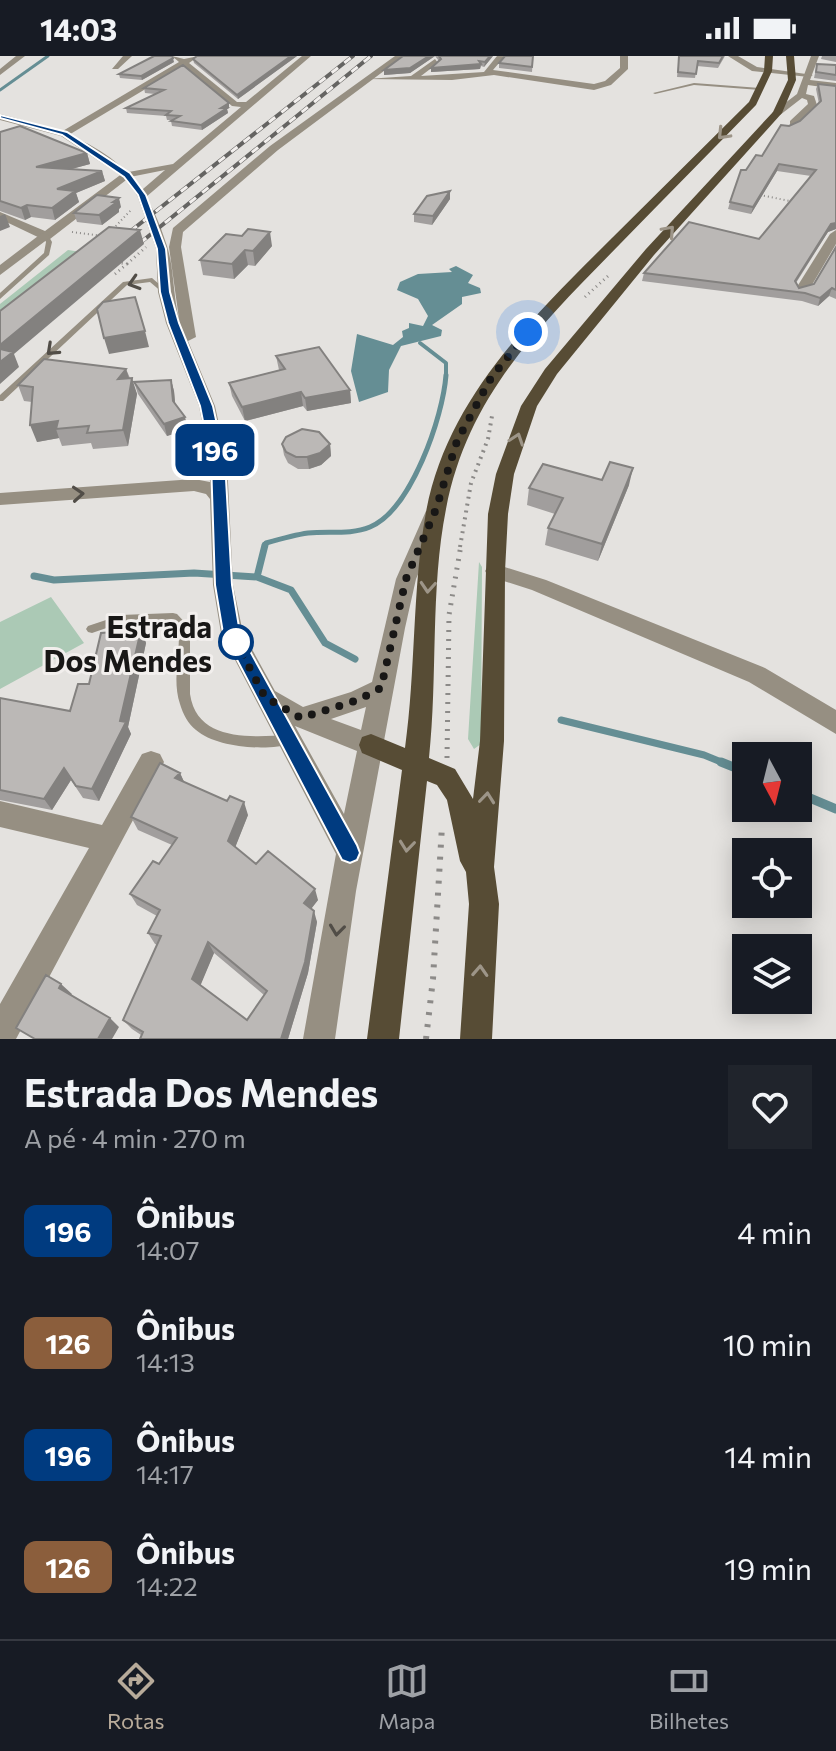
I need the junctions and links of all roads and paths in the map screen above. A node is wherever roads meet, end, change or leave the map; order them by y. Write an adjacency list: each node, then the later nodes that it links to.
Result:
1 (21, 56): 18 (street)
2 (128, 56): 15 (street)
3 (195, 56): 12 (street)
4 (307, 56): 27 (street)
5 (400, 56): 22 (street)
6 (501, 56): 20 (street)
7 (624, 56): 20 (street)
8 (732, 56): 9 (street); 16 (street)
9 (740, 56): 17 (street)
10 (790, 56): 19 (main road)
11 (813, 59): 14 (street); 21 (street)
12 (180, 60): 27 (street); 31 (street)
13 (435, 61): 23 (street)
14 (824, 62)
15 (115, 67)
16 (748, 67): 17 (main road)
17 (766, 72): 19 (street); 25 (lane); 58 (main road, one-way to 58)
18 (0, 73)
19 (792, 73): 21 (street); 28 (main road)
20 (491, 74): 23 (street)
21 (808, 78): 24 (street); 26 (street)
22 (370, 79): 23 (street); 32 (street)
23 (412, 79)
24 (836, 86)
25 (655, 93)
26 (801, 95): 28 (street); 30 (street)
27 (246, 105): 33 (street)
28 (777, 113): 59 (main road, one-way to 28)
29 (0, 117): 31 (street)
30 (793, 123)
31 (64, 134): 34 (street)
32 (274, 148): 40 (street); 51 (street)
33 (182, 161): 34 (street); 36 (street)
34 (127, 175): 36 (street); 37 (street)
35 (753, 193): 38 (path)
36 (134, 198): 37 (street); 40 (street); 43 (path)
37 (93, 202): 41 (street)
38 (794, 202)
39 (0, 215): 41 (street)
40 (155, 230): 48 (street)
41 (52, 232): 43 (path); 45 (street); 49 (lane)
42 (836, 234): 47 (street)
43 (106, 236): 44 (path)
44 (96, 244)
45 (0, 271)
46 (611, 274): 50 (path)
47 (802, 290)
48 (165, 292): 51 (street); 52 (lane, one-way to 52)
49 (0, 297)
50 (583, 299)
51 (193, 370): 54 (street)
52 (0, 399)
53 (495, 408): 67 (path)
54 (218, 464): 55 (street); 56 (street)
55 (194, 485): 56 (street); 57 (street, one-way to 55)
56 (220, 498): 63 (street)
57 (0, 499)
58 (436, 509): 61 (street); 66 (main road, one-way to 66)
59 (495, 571): 62 (street); 72 (main road, one-way to 59)
60 (92, 629): 63 (lane)
61 (381, 688): 63 (street); 64 (street)
62 (836, 723)
63 (296, 729): 64 (street); 71 (street)
64 (371, 745): 66 (main road); 71 (street)
65 (151, 762): 70 (street)
66 (417, 766): 67 (main road); 75 (main road, one-way to 75)
67 (446, 777): 72 (main road)
68 (0, 814): 70 (street)
69 (442, 820): 76 (path)
70 (109, 840): 73 (street)
71 (350, 853): 74 (street, one-way to 74)
72 (484, 904): 77 (main road, one-way to 72)
73 (0, 1036)
74 (319, 1039)
75 (383, 1039)
76 (426, 1039)
77 (476, 1039)

